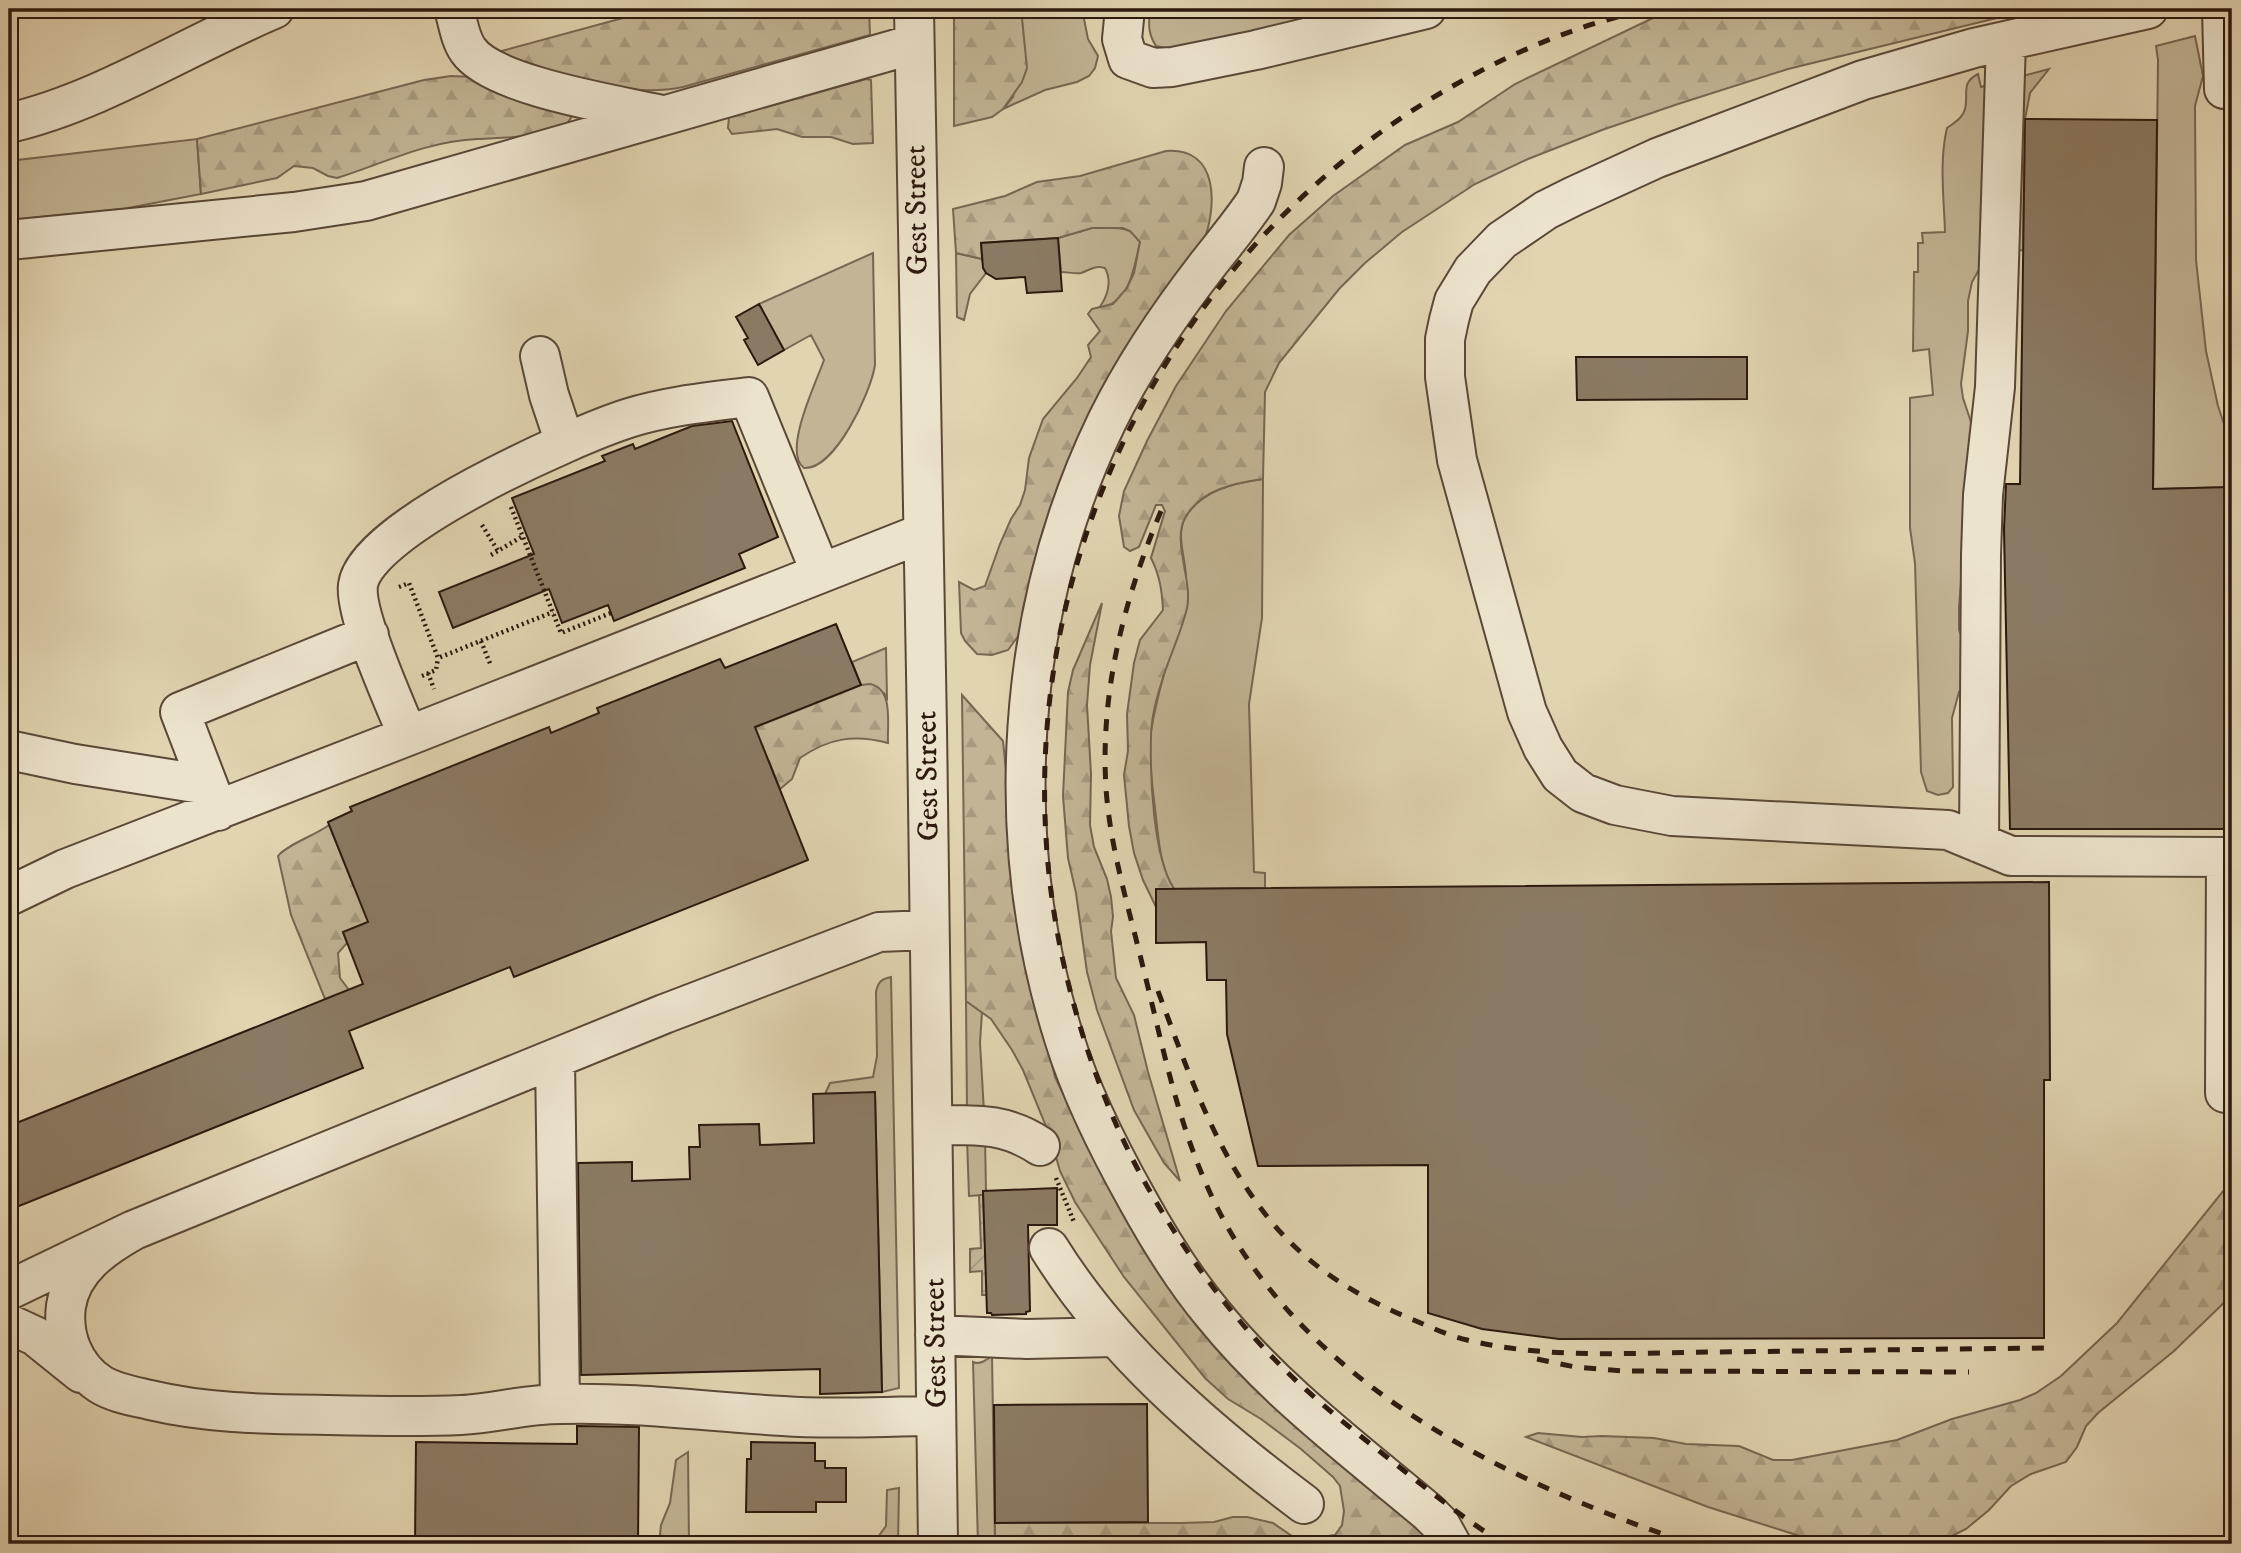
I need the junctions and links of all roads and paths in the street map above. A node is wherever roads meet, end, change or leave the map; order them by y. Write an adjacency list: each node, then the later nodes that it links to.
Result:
1 (274, 9): 11 (street)
2 (454, 9): 10 (street)
3 (1125, 9): 4 (street)
4 (1426, 9)
5 (2148, 9): 8 (street)
6 (2222, 9): 9 (street)
7 (914, 26): 10 (street); 17 (street, Gest Street)
8 (1990, 45): 32 (street); 32 (street)
9 (2232, 89)
10 (664, 115): 13 (street)
11 (9, 123)
12 (1264, 167): 50 (street)
13 (9, 240)
14 (540, 356): 15 (street)
15 (565, 443): 16 (street); 20 (street)
16 (498, 475): 18 (path); 24 (street)
17 (923, 533): 20 (street); 34 (street, Gest Street)
18 (523, 536): 19 (path); 22 (path)
19 (491, 555)
20 (820, 571): 29 (street)
21 (414, 596): 27 (path)
22 (553, 612): 23 (path); 25 (path)
23 (611, 613)
24 (369, 635): 29 (street); 31 (street)
25 (481, 641): 26 (path); 27 (path)
26 (486, 654)
27 (438, 658): 28 (path)
28 (436, 670)
29 (408, 736): 31 (street)
30 (9, 750): 31 (street)
31 (213, 797): 33 (street)
32 (1979, 843): 36 (street)
33 (9, 896)
34 (929, 930): 35 (street); 37 (street, Gest Street)
35 (555, 1059): 39 (street); 46 (street)
36 (2232, 1093)
37 (933, 1125): 38 (street); 43 (street, Gest Street)
38 (1040, 1146): 40 (path)
39 (134, 1230): 41 (street); 45 (street)
40 (1058, 1261): 44 (street)
41 (9, 1290)
42 (9, 1324): 45 (street)
43 (936, 1335): 44 (street); 47 (street, Gest Street)
44 (1115, 1337): 48 (street)
45 (101, 1385): 46 (street)
46 (560, 1404): 47 (street)
47 (936, 1416): 49 (street, Gest Street)
48 (1304, 1504)
49 (938, 1544)
50 (1451, 1544)

